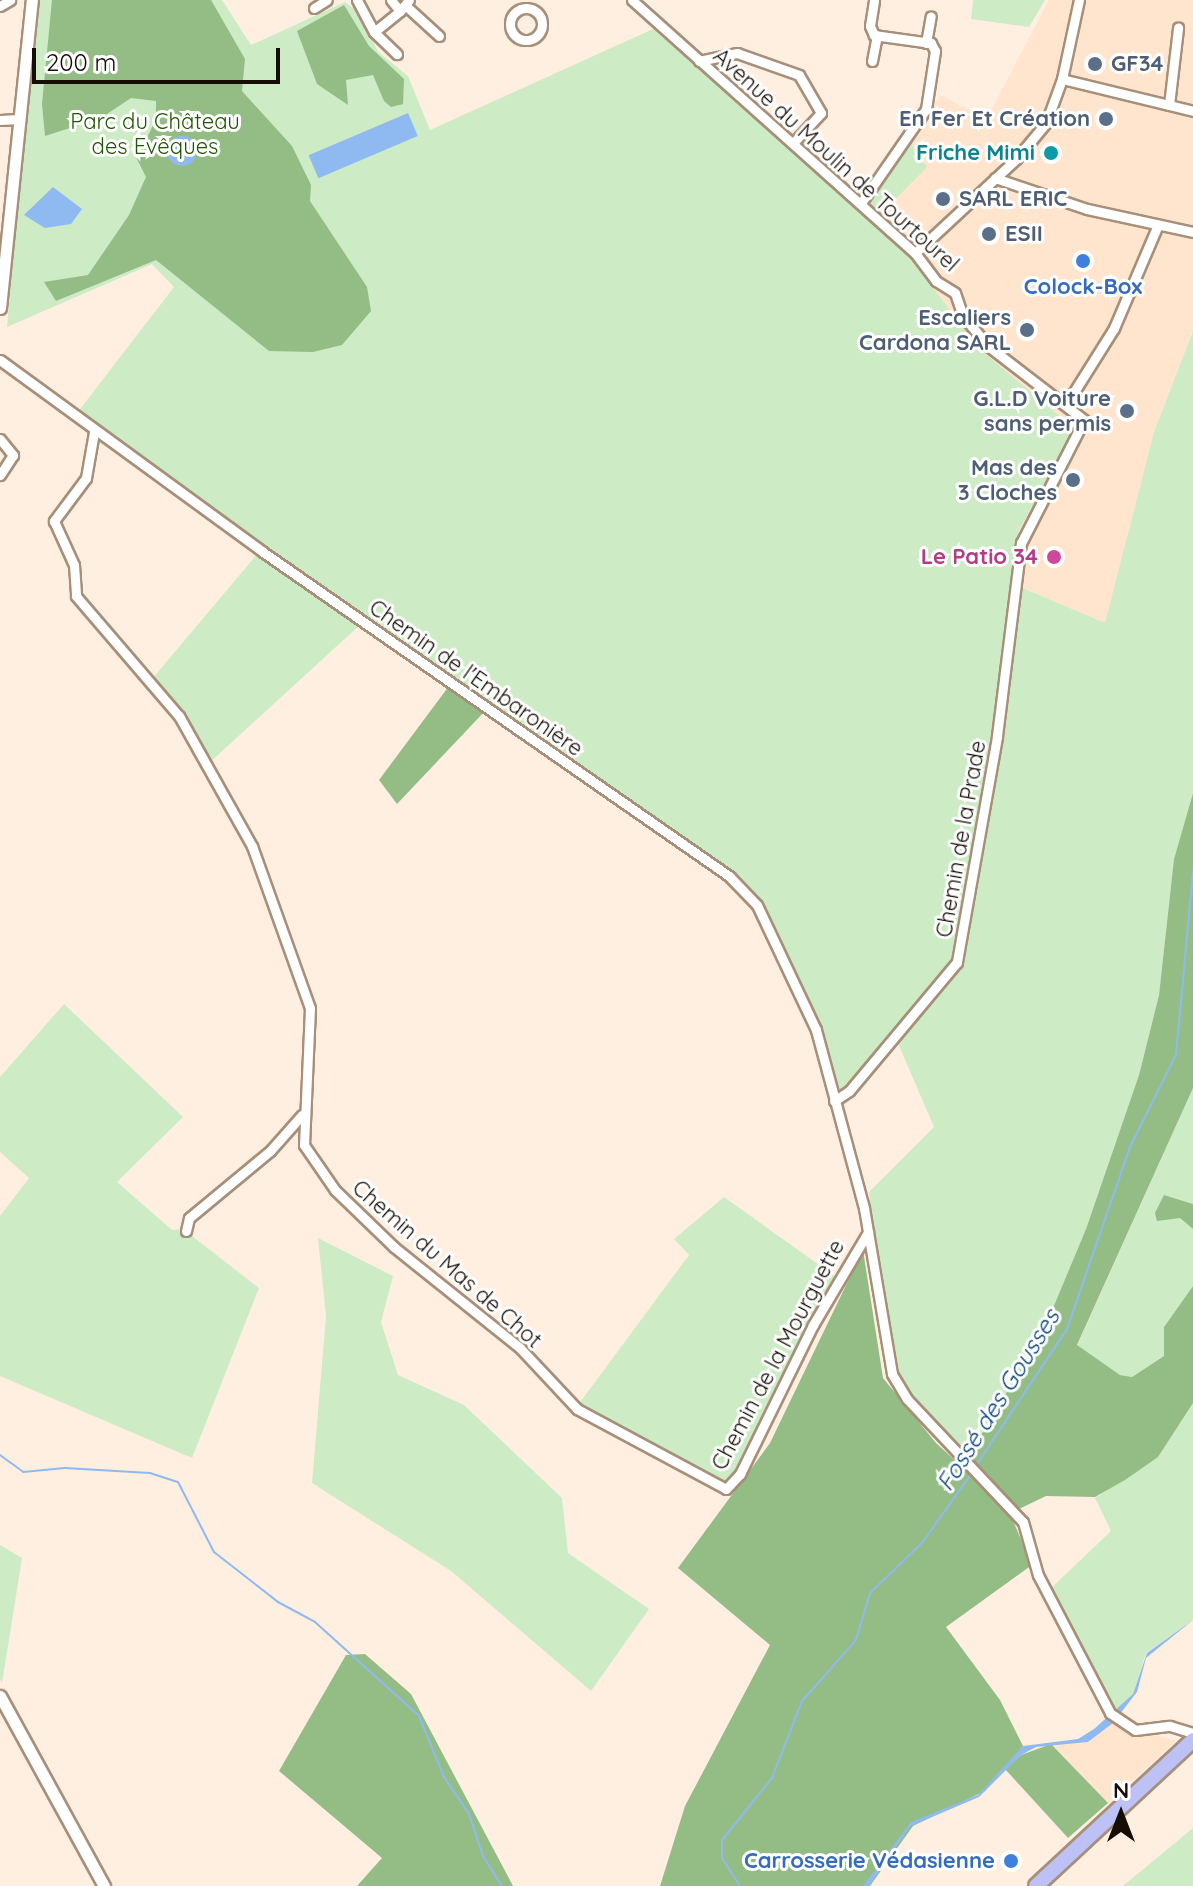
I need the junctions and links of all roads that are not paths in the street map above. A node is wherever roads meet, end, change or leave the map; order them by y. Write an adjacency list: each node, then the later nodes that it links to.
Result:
1 (10, 0): 9 (street)
2 (32, 0): 24 (street)
3 (327, 0): 11 (street)
4 (357, 0): 14 (street)
5 (391, 0): 10 (street)
6 (632, 0): 19 (street, Avenue du Moulin de Tourtourel)
7 (874, 0): 15 (street)
8 (1079, 0): 21 (street)
9 (0, 6)
10 (404, 6): 14 (street); 16 (street)
11 (314, 8)
12 (931, 16): 17 (street)
13 (1178, 28): 22 (street)
14 (374, 32): 18 (street)
15 (877, 35): 17 (street); 20 (street)
16 (439, 36)
17 (926, 43): 30 (street)
18 (397, 54)
19 (699, 61): 26 (street, Avenue du Moulin de Tourtourel); 26 (street)
20 (872, 61)
21 (1062, 79): 22 (street); 27 (street)
22 (1169, 105): 23 (street)
23 (1193, 111)
24 (19, 119): 25 (street); 34 (street)
25 (0, 120)
26 (793, 143): 30 (street, Avenue du Moulin de Tourtourel)
27 (1010, 164): 28 (street); 29 (street)
28 (995, 178): 29 (street); 33 (street)
29 (1018, 182): 31 (street)
30 (861, 203): 33 (street, Avenue du Moulin de Tourtourel)
31 (1158, 225): 32 (street); 36 (street)
32 (1193, 232)
33 (915, 253): 36 (street, Avenue du Moulin de Tourtourel)
34 (0, 304)
35 (0, 360): 37 (street, Chemin de l'Embaronière)
36 (1067, 403): 40 (street, Chemin de la Prade)
37 (94, 432): 40 (street, Chemin de l'Embaronière); 41 (street, Chemin du Mas de Chot)
38 (0, 439): 39 (street)
39 (0, 475)
40 (834, 1101): 43 (street, Chemin de la Mourguette)
41 (302, 1115): 42 (street); 44 (street, Chemin du Mas de Chot)
42 (186, 1231)
43 (868, 1232): 44 (street, Chemin de la Mourguette); 46 (street)
44 (726, 1489)
45 (0, 1696): 48 (street)
46 (1193, 1733)
47 (1193, 1740): 49 (main road)
48 (104, 1886)
49 (1036, 1886)

